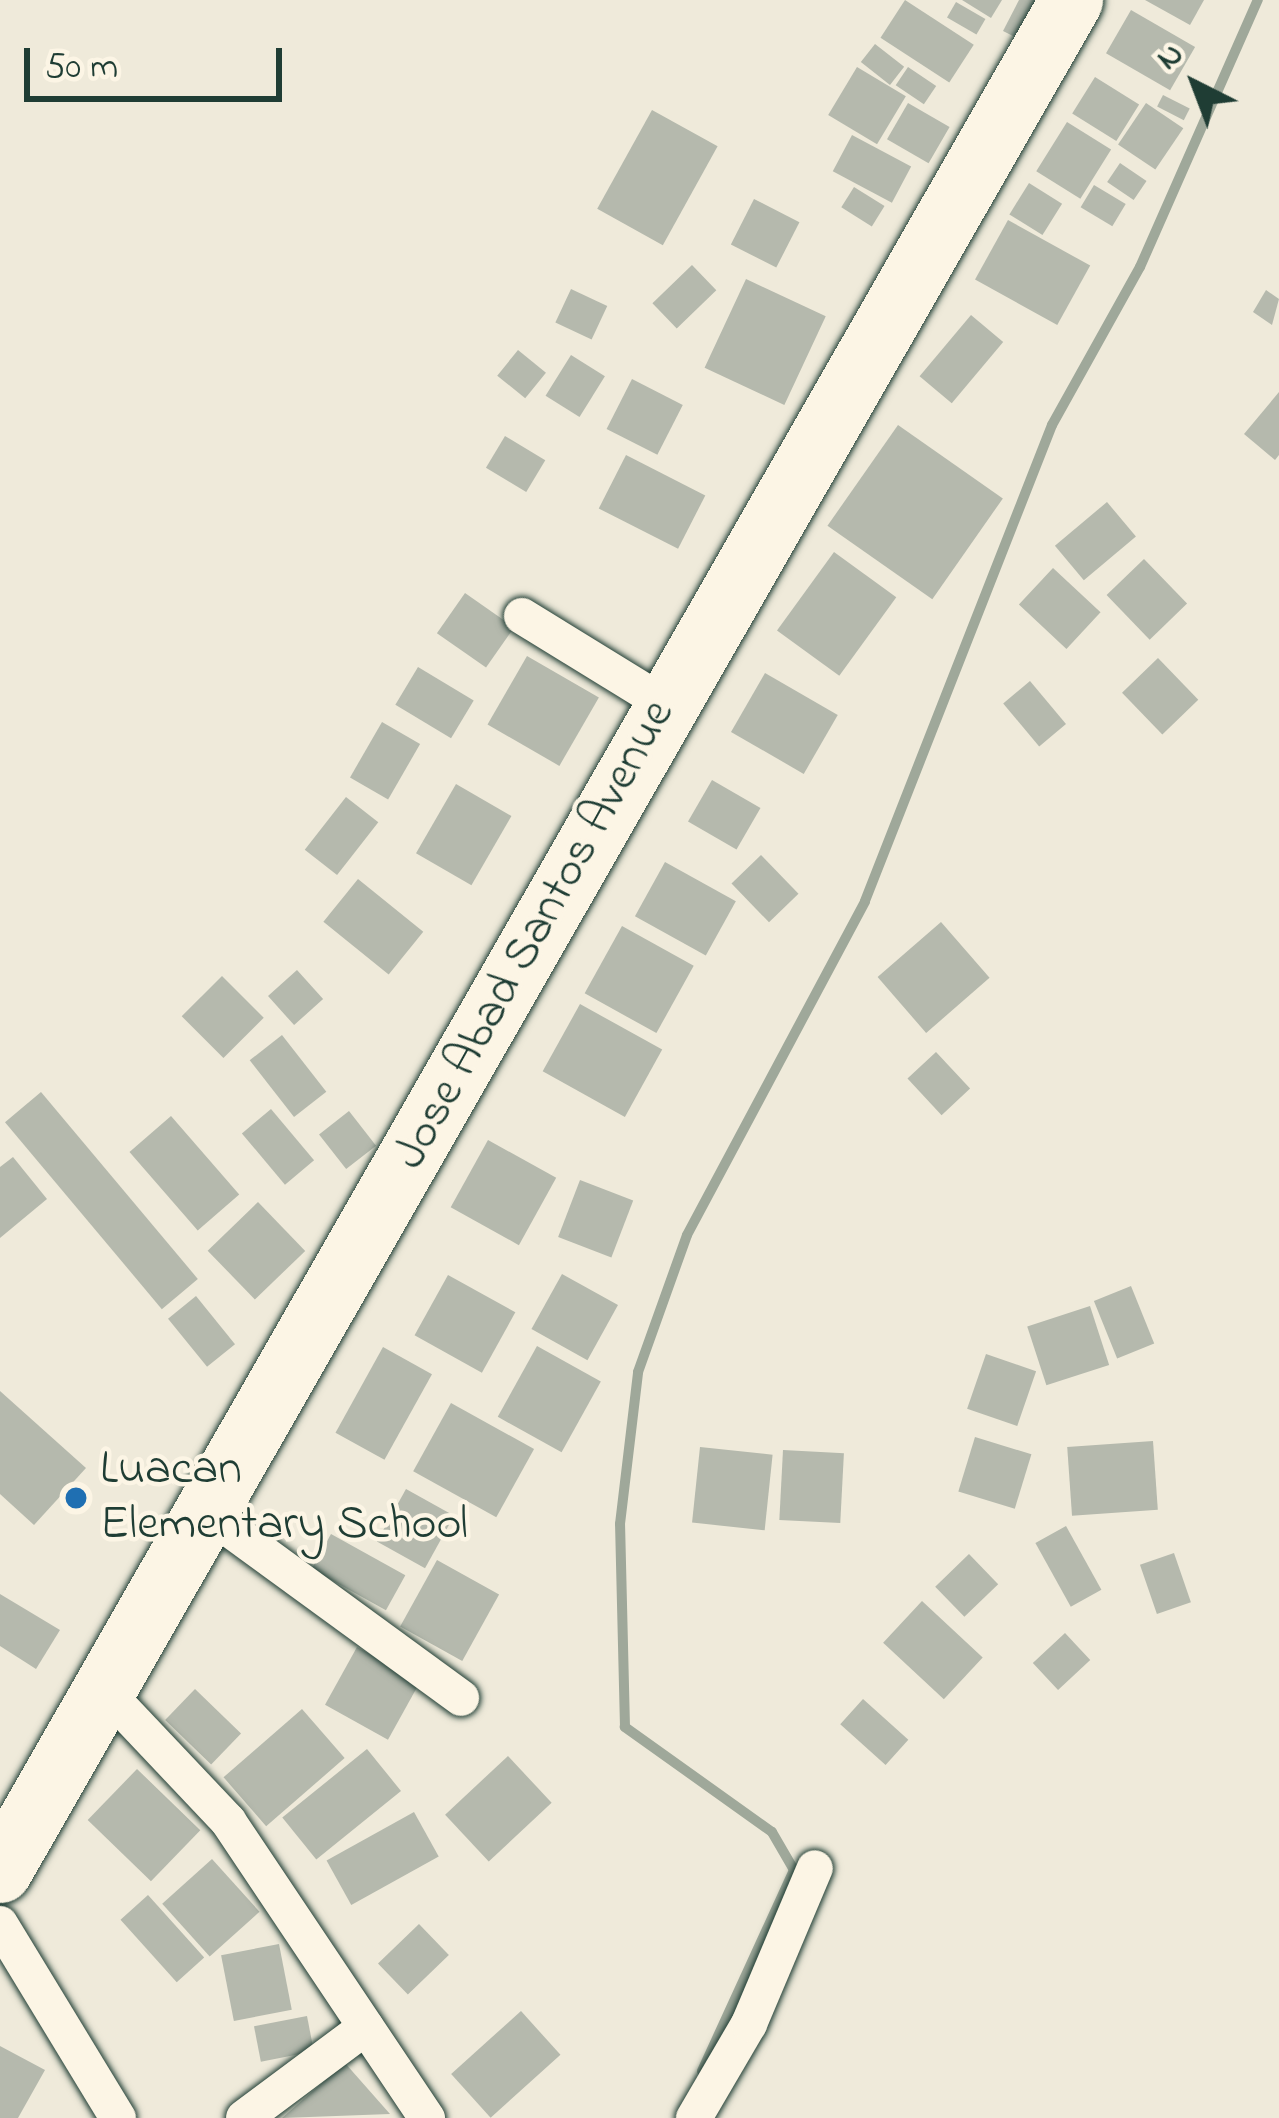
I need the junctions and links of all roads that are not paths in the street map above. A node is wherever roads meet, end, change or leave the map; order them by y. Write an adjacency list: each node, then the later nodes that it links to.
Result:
1 (1070, 0): 3 (highway, Jose Abad Santos Avenue)
2 (522, 616): 3 (street)
3 (665, 704): 4 (highway, Jose Abad Santos Avenue)
4 (209, 1514): 5 (highway, Jose Abad Santos Avenue); 6 (street)
5 (106, 1691): 8 (highway, Jose Abad Santos Avenue); 10 (street)
6 (461, 1698)
7 (815, 1868): 14 (street)
8 (0, 1871)
9 (0, 1924): 11 (street)
10 (366, 2027): 12 (street); 13 (street)
11 (118, 2118)
12 (244, 2118)
13 (427, 2118)
14 (694, 2118)

